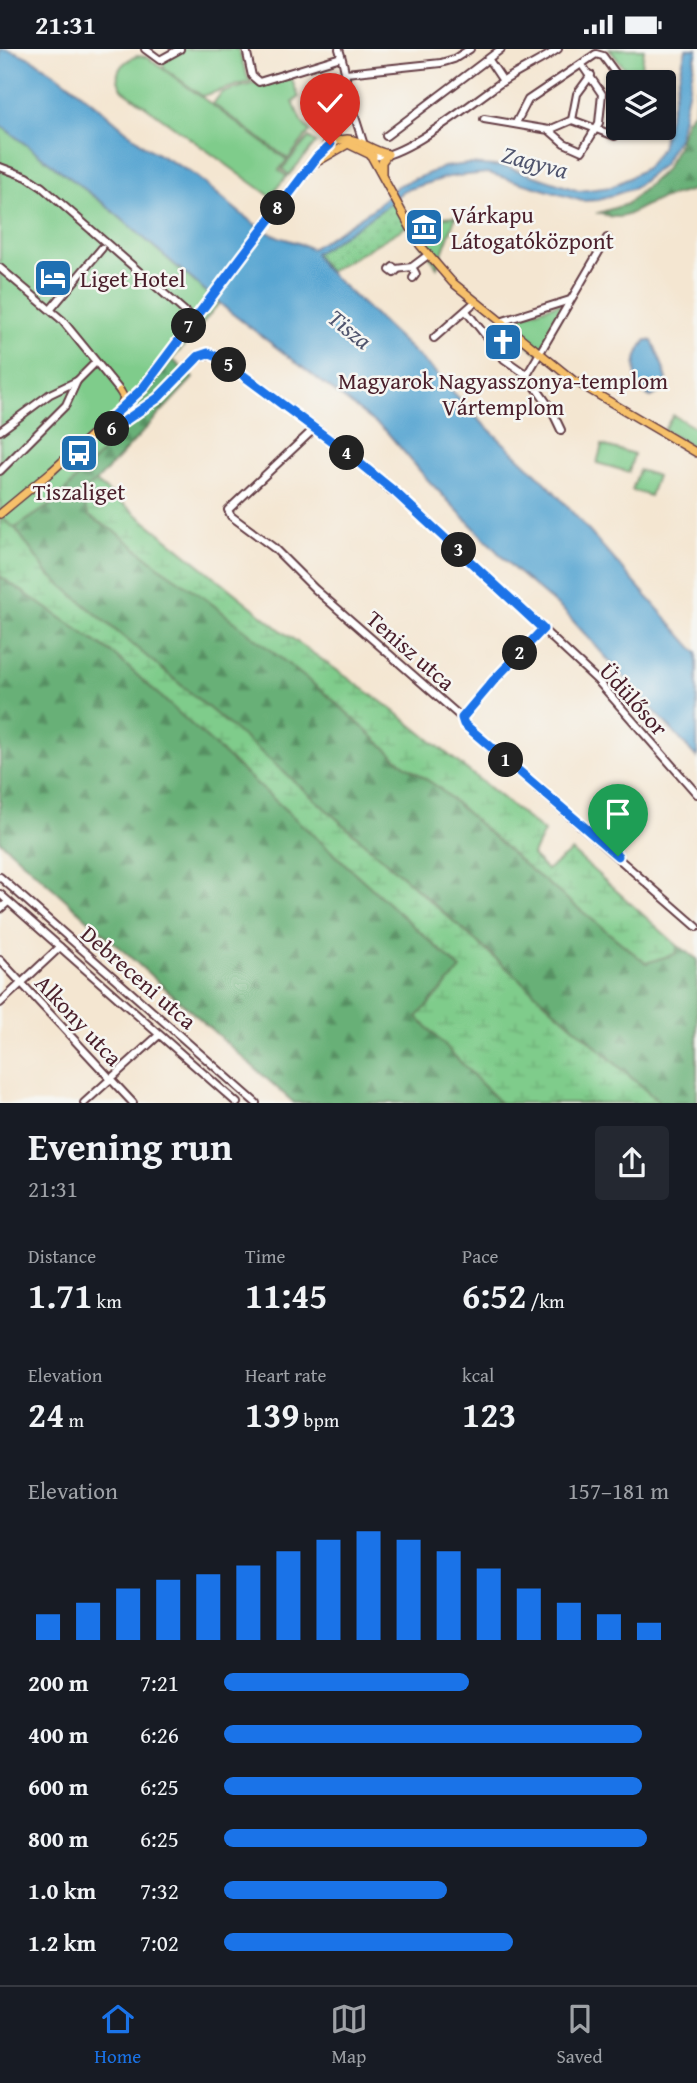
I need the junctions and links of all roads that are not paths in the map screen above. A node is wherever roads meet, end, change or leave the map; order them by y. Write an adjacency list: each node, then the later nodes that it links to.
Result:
1 (145, 49): 2 (street)
2 (180, 49)
3 (246, 49): 8 (street)
4 (470, 49): 13 (street)
5 (501, 49): 10 (street)
6 (558, 49): 15 (street)
7 (586, 49): 9 (street)
8 (340, 53): 13 (street)
9 (591, 57): 11 (street); 12 (street)
10 (489, 60): 15 (street); 25 (street)
11 (582, 65): 14 (street); 19 (street)
12 (613, 70)
13 (346, 73): 16 (street)
14 (591, 75): 18 (street); 23 (street)
15 (503, 81): 29 (street)
16 (349, 92): 20 (street); 21 (street)
17 (484, 119): 19 (street)
18 (572, 120): 22 (street); 23 (street)
19 (516, 123): 22 (street)
20 (339, 126): 26 (street); 28 (street)
21 (358, 128): 26 (street); 27 (street)
22 (549, 130): 23 (street)
23 (596, 130): 24 (street)
24 (606, 133)
25 (386, 137)
26 (348, 140): 27 (main road); 28 (main road); 30 (main road); 31 (main road)
27 (363, 142): 29 (main road); 30 (main road)
28 (323, 150): 31 (main road)
29 (388, 153): 30 (street); 33 (main road)
30 (374, 156): 33 (main road)
31 (311, 166): 45 (main road)
32 (0, 167): 45 (street)
33 (380, 171): 36 (main road)
34 (607, 237): 42 (street)
35 (102, 248): 43 (street)
36 (428, 255): 37 (street); 41 (main road)
37 (412, 267): 39 (street); 40 (street)
38 (0, 268): 43 (street)
39 (396, 269)
40 (414, 278)
41 (472, 299): 44 (street); 46 (main road)
42 (570, 300): 46 (street); 48 (street)
43 (51, 309): 49 (street)
44 (466, 311): 47 (street); 50 (street)
45 (194, 315): 52 (main road)
46 (500, 322): 48 (main road)
47 (434, 338)
48 (539, 354): 50 (street); 60 (main road)
49 (96, 362): 51 (street); 53 (street)
50 (527, 375): 58 (street)
51 (77, 381): 59 (street); 61 (street)
52 (141, 390): 53 (main road); 54 (main road)
53 (120, 391): 54 (main road); 55 (main road)
54 (130, 399): 55 (main road)
55 (117, 412): 56 (main road)
56 (100, 428): 57 (street, Üdülősor); 62 (main road)
57 (315, 428): 63 (street, Üdülősor); 64 (street, Tenisz utca)
58 (561, 430)
59 (0, 431)
60 (697, 453)
61 (0, 471)
62 (0, 514)
63 (543, 629): 64 (street); 65 (street, Üdülősor)
64 (462, 718): 70 (street, Tenisz utca)
65 (697, 794)
66 (0, 877): 80 (street, Debreceni utca)
67 (0, 894): 68 (street, Debreceni utca)
68 (8, 902): 69 (street); 71 (street, Debreceni utca)
69 (0, 909)
70 (697, 927)
71 (60, 947): 73 (street); 75 (street, Debreceni utca)
72 (0, 960): 73 (street, Alkony utca)
73 (21, 983): 74 (street); 76 (street, Alkony utca)
74 (0, 1003)
75 (159, 1035): 76 (street); 79 (street, Debreceni utca)
76 (111, 1079): 77 (street); 78 (street, Alkony utca)
77 (84, 1103)
78 (133, 1103)
79 (237, 1103)
80 (256, 1103)

